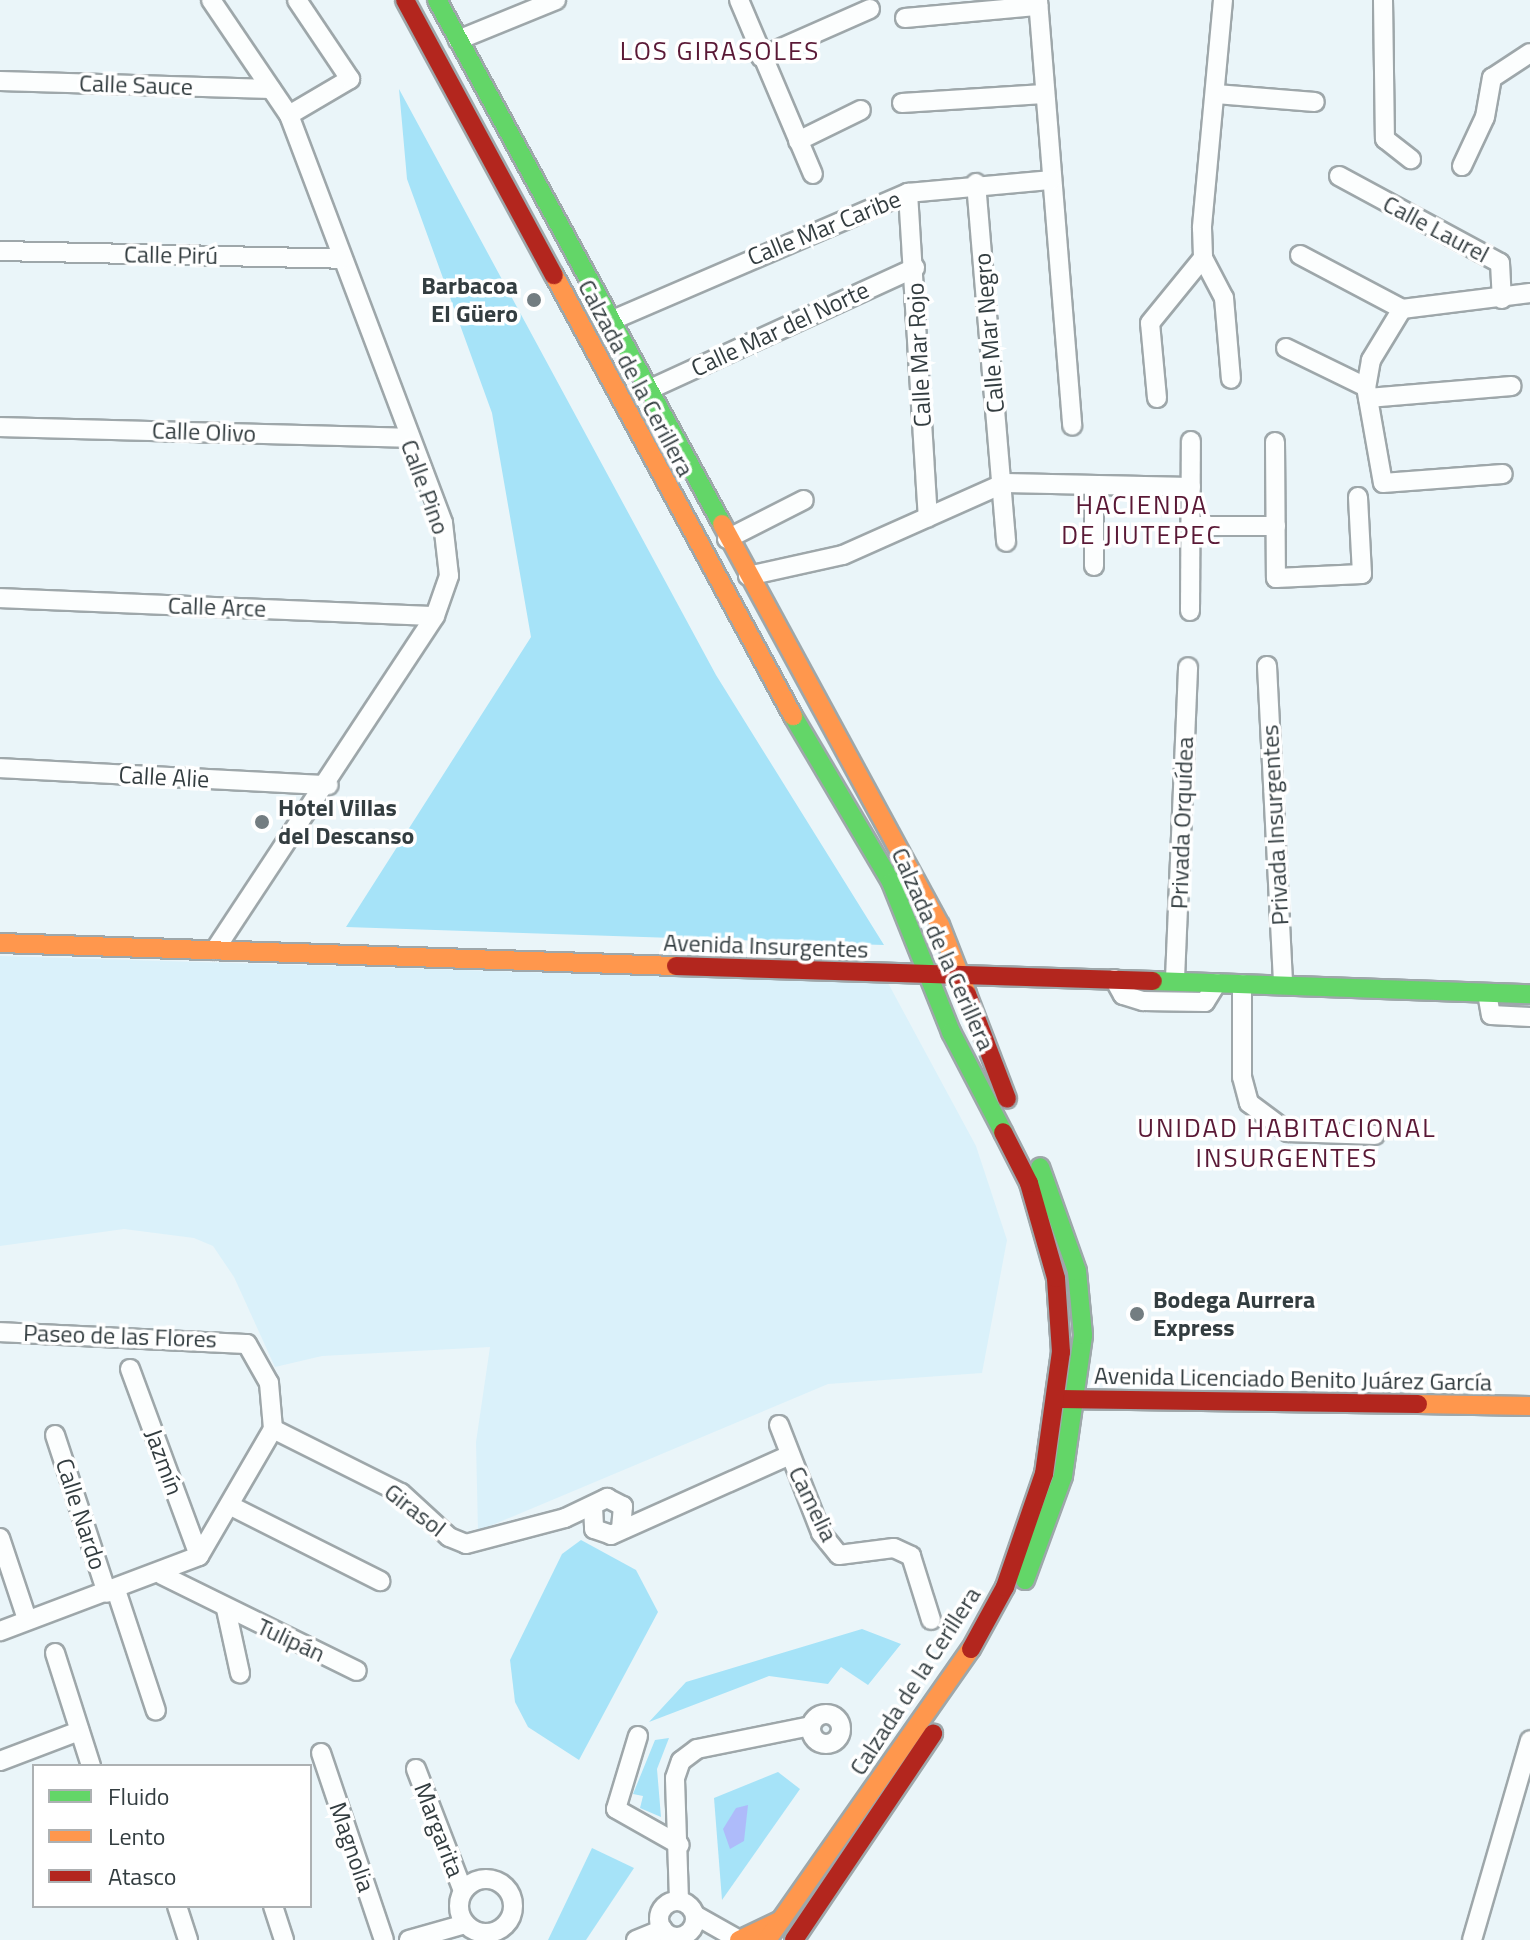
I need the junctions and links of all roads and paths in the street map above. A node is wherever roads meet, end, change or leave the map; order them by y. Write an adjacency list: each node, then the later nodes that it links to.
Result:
1 (211, 0): 17 (street, Calle Pino)
2 (297, 0): 23 (street)
3 (405, 0): 74 (main road, Calzada de la Cerillera)
4 (437, 0): 13 (main road, Calzada de la Cerillera)
5 (556, 0): 13 (street)
6 (739, 0): 15 (street)
7 (1223, 0): 19 (street)
8 (1383, 0): 25 (street)
9 (1038, 3): 10 (street); 18 (street)
10 (933, 7): 12 (street)
11 (870, 9): 15 (street)
12 (905, 18)
13 (458, 40): 40 (main road, Calzada de la Cerillera)
14 (1530, 53): 26 (street)
15 (761, 57): 24 (street)
16 (0, 81): 17 (street, Calle Sauce)
17 (271, 89): 23 (street, Calle Pino)
18 (1044, 94): 21 (street); 29 (street)
19 (1216, 94): 20 (street); 34 (street)
20 (1315, 102)
21 (902, 103)
22 (861, 110): 24 (street)
23 (289, 115): 35 (street, Calle Pino)
24 (798, 141): 27 (street)
25 (1411, 159)
26 (1462, 166)
27 (813, 174)
28 (1339, 176): 38 (street, Calle Laurel)
29 (1051, 180): 30 (street, Calle Mar Caribe); 47 (street)
30 (976, 183): 31 (street, Calle Mar Caribe); 53 (street, Calle Mar Negro)
31 (908, 193): 36 (street, Calle Mar Rojo); 40 (street, Calle Mar Caribe)
32 (0, 251): 35 (street, Calle Pirú)
33 (1300, 255): 39 (street)
34 (1203, 258): 42 (street); 46 (street)
35 (342, 259): 49 (street, Calle Pino)
36 (915, 268): 44 (street, Calle Mar del Norte); 58 (street, Calle Mar Rojo)
37 (1530, 293): 38 (street)
38 (1502, 299): 39 (street)
39 (1402, 309): 45 (street)
40 (608, 322): 44 (main road, Calzada de la Cerillera)
41 (1286, 348): 45 (street)
42 (1231, 379)
43 (1511, 386): 45 (street)
44 (646, 391): 61 (main road, Calzada de la Cerillera)
45 (1367, 393): 52 (street)
46 (1157, 398)
47 (1072, 426)
48 (0, 427): 49 (street, Calle Olivo)
49 (407, 438): 67 (street, Calle Pino)
50 (1191, 441): 55 (street)
51 (1275, 442): 60 (street)
52 (1503, 474)
53 (1005, 483): 54 (street); 58 (street); 62 (street, Calle Mar Negro)
54 (1094, 485): 55 (street); 63 (street)
55 (1191, 487): 59 (street)
56 (1358, 497): 60 (street)
57 (804, 500): 61 (street)
58 (928, 517): 64 (street)
59 (1191, 526): 60 (street); 66 (street)
60 (1276, 526)
61 (727, 539): 64 (main road, Calzada de la Cerillera)
62 (1006, 542)
63 (1094, 566)
64 (748, 576): 75 (main road, Calzada de la Cerillera)
65 (0, 598): 67 (street, Calle Arce)
66 (1190, 611)
67 (435, 616): 71 (street, Calle Pino)
68 (1267, 666): 80 (street, Privada Insurgentes)
69 (1188, 667): 77 (street, Privada Orquídea)
70 (0, 768): 71 (street, Calle Alie)
71 (329, 785): 73 (street, Calle Pino)
72 (0, 943): 73 (main road, Avenida Insurgentes)
73 (215, 950): 74 (main road, Avenida Insurgentes)
74 (930, 975): 75 (main road, Avenida Insurgentes); 87 (main road, Calzada de la Cerillera)
75 (959, 975): 76 (main road, Avenida Insurgentes); 88 (main road, Calzada de la Cerillera)
76 (1114, 979): 77 (main road, Avenida Insurgentes); 78 (street)
77 (1175, 979): 78 (main road, Avenida Insurgentes)
78 (1217, 983): 79 (main road, Avenida Insurgentes)
79 (1242, 984): 80 (main road, Avenida Insurgentes); 84 (street)
80 (1283, 985): 81 (main road, Avenida Insurgentes)
81 (1487, 993): 82 (main road, Avenida Insurgentes); 83 (street)
82 (1530, 994)
83 (1530, 1017)
84 (1375, 1135)
85 (0, 1332): 91 (street, Paseo de las Flores)
86 (130, 1369): 99 (street, Jazmín)
87 (1056, 1399): 88 (main road, Avenida Licenciado Benito Juárez García); 94 (main road, Calzada de la Cerillera)
88 (1075, 1400): 89 (main road, Avenida Licenciado Benito Juárez García); 94 (main road, Calzada de la Cerillera)
89 (1530, 1406)
90 (779, 1425): 93 (street, Camelia)
91 (273, 1429): 95 (street); 96 (street, Girasol)
92 (55, 1435): 102 (street, Calle Nardo)
93 (790, 1455): 97 (street, Camelia); 105 (street, Camelia)
94 (1053, 1475): 125 (main road, Calzada de la Cerillera); 136 (main road, Calzada de la Cerillera)
95 (233, 1507): 99 (street); 101 (street)
96 (592, 1515): 97 (street); 97 (street)
97 (630, 1519)
98 (0, 1538): 104 (street)
99 (199, 1556): 100 (street)
100 (162, 1575): 102 (street); 103 (street, Tulipán)
101 (380, 1581)
102 (112, 1591): 104 (street); 110 (street, Calle Nardo)
103 (226, 1609): 108 (street, Tulipán); 109 (street, Tulipán)
104 (27, 1619): 106 (street)
105 (931, 1620)
106 (0, 1631)
107 (55, 1653): 112 (street)
108 (357, 1671)
109 (240, 1673)
110 (156, 1711)
111 (811, 1726): 119 (street)
112 (79, 1731): 116 (street); 117 (street)
113 (638, 1736): 119 (street)
114 (1530, 1744): 137 (street)
115 (321, 1753): 131 (street, Magnolia)
116 (0, 1761)
117 (90, 1764)
118 (416, 1769): 120 (street, Margarita)
119 (680, 1845): 121 (street)
120 (463, 1891): 126 (street, Margarita); 126 (street, Margarita)
121 (679, 1900): 124 (street); 127 (street)
122 (178, 1908): 129 (street)
123 (274, 1908): 130 (street)
124 (695, 1915): 128 (street); 134 (street)
125 (781, 1920): 134 (main road); 135 (main road, Calzada de la Cerillera)
126 (465, 1924): 132 (street)
127 (663, 1929): 128 (street); 133 (street)
128 (688, 1938)
129 (188, 1940)
130 (284, 1940)
131 (384, 1940)
132 (409, 1940)
133 (636, 1940)
134 (739, 1940)
135 (767, 1940)
136 (794, 1940)
137 (1472, 1940)

